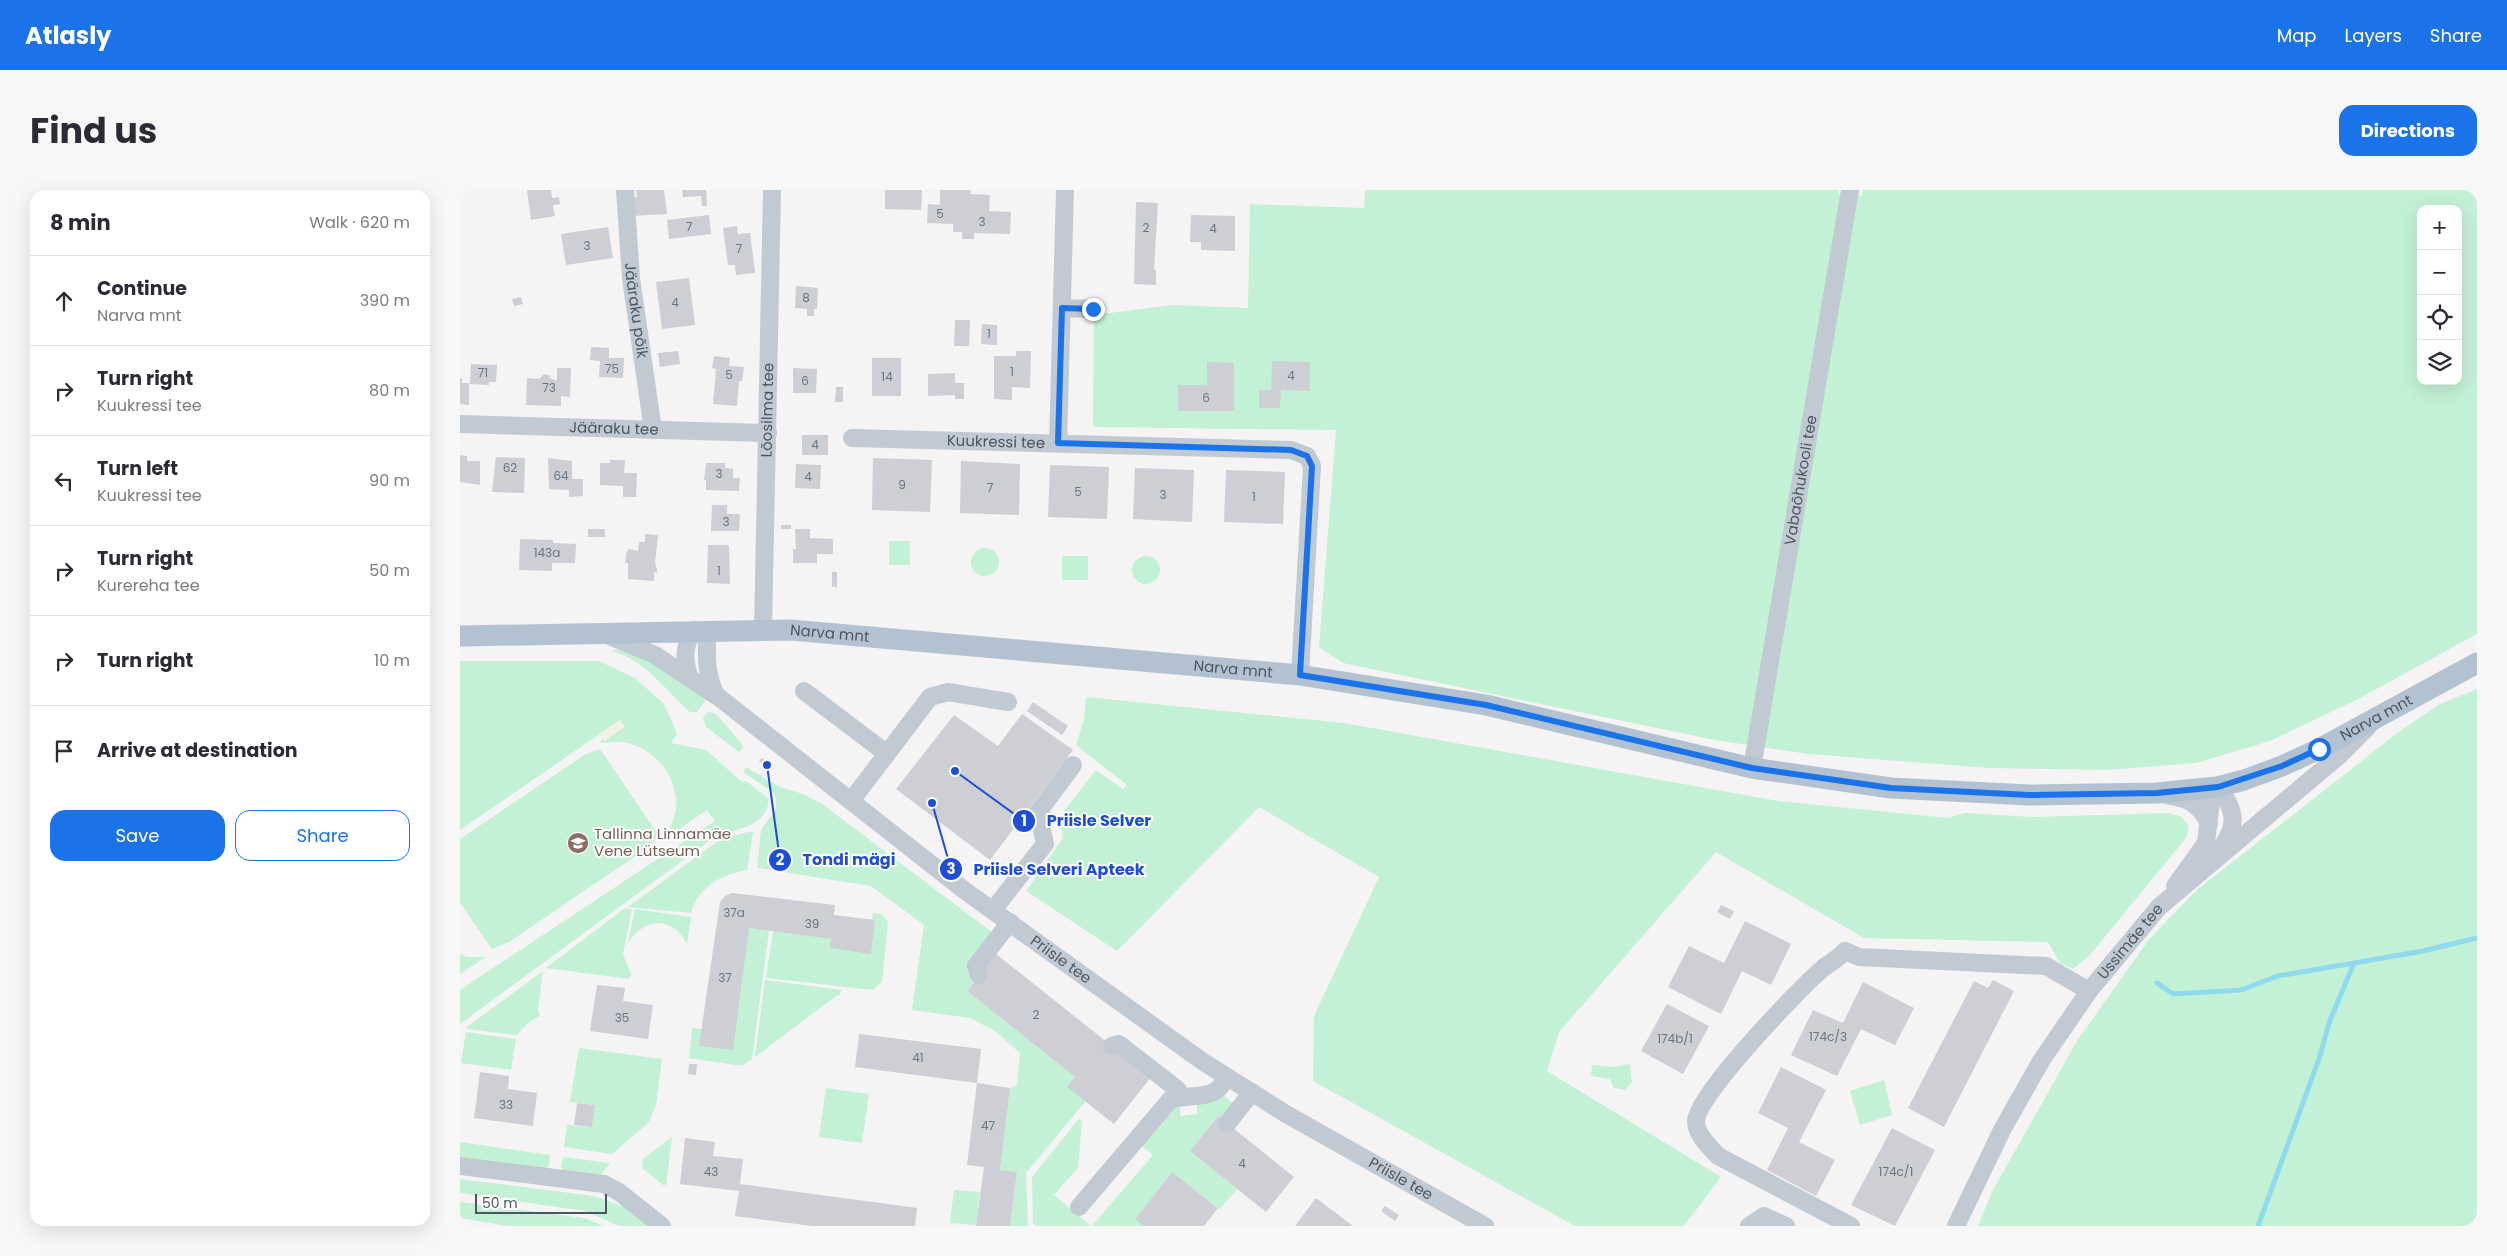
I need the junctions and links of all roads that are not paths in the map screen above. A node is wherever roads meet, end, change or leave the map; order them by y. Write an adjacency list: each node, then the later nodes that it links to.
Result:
1 (625, 190): 8 (street, Jääraku põik)
2 (772, 190): 9 (street, Lõosilma tee)
3 (1065, 190): 5 (street)
4 (1850, 190): 25 (street, Vabaõhukooli tee)
5 (1062, 308): 6 (street); 11 (street)
6 (1093, 309)
7 (460, 424): 8 (street, Jääraku tee)
8 (653, 430): 9 (street, Jääraku tee)
9 (768, 433): 13 (street, Lõosilma tee)
10 (852, 438): 11 (street, Kuukressi tee)
11 (1058, 443): 17 (street, Kuukressi tee)
12 (700, 630): 13 (main road, Narva mnt); 14 (main road, Narva mnt); 18 (street); 20 (street)
13 (763, 630): 17 (main road, Narva mnt)
14 (602, 633): 15 (main road, Narva mnt); 18 (street, Priisle tee)
15 (460, 636)
16 (2477, 663): 22 (main road, Narva mnt)
17 (1300, 675): 25 (main road, Narva mnt)
18 (689, 677): 20 (street, Priisle tee)
19 (804, 691): 23 (street)
20 (716, 695): 28 (street, Priisle tee)
21 (1008, 702): 23 (street)
22 (2377, 717): 26 (main road, Narva mnt); 30 (street, Ussimäe tee)
23 (886, 753): 28 (street)
24 (1073, 765): 32 (street)
25 (1752, 768): 27 (main road, Narva mnt)
26 (2218, 787): 27 (main road, Narva mnt); 29 (street); 30 (street)
27 (2157, 793): 29 (street)
28 (851, 801): 32 (street, Priisle tee)
29 (2209, 823): 31 (street)
30 (2213, 861): 31 (street, Ussimäe tee)
31 (2159, 907): 35 (street, Ussimäe tee)
32 (993, 910): 33 (street, Priisle tee)
33 (1010, 922): 34 (street); 37 (street, Priisle tee)
34 (979, 975)
35 (2089, 991): 47 (street); 48 (street, Ussimäe tee)
36 (1112, 1046): 39 (street)
37 (1227, 1076): 38 (street, Priisle tee); 39 (street)
38 (1252, 1092): 40 (street); 44 (street, Priisle tee)
39 (1181, 1096): 42 (street)
40 (1227, 1124)
41 (460, 1166): 43 (street)
42 (1080, 1207)
43 (662, 1226)
44 (1485, 1226)
45 (1749, 1226): 46 (street)
46 (1786, 1226)
47 (1851, 1226)
48 (1956, 1226)

